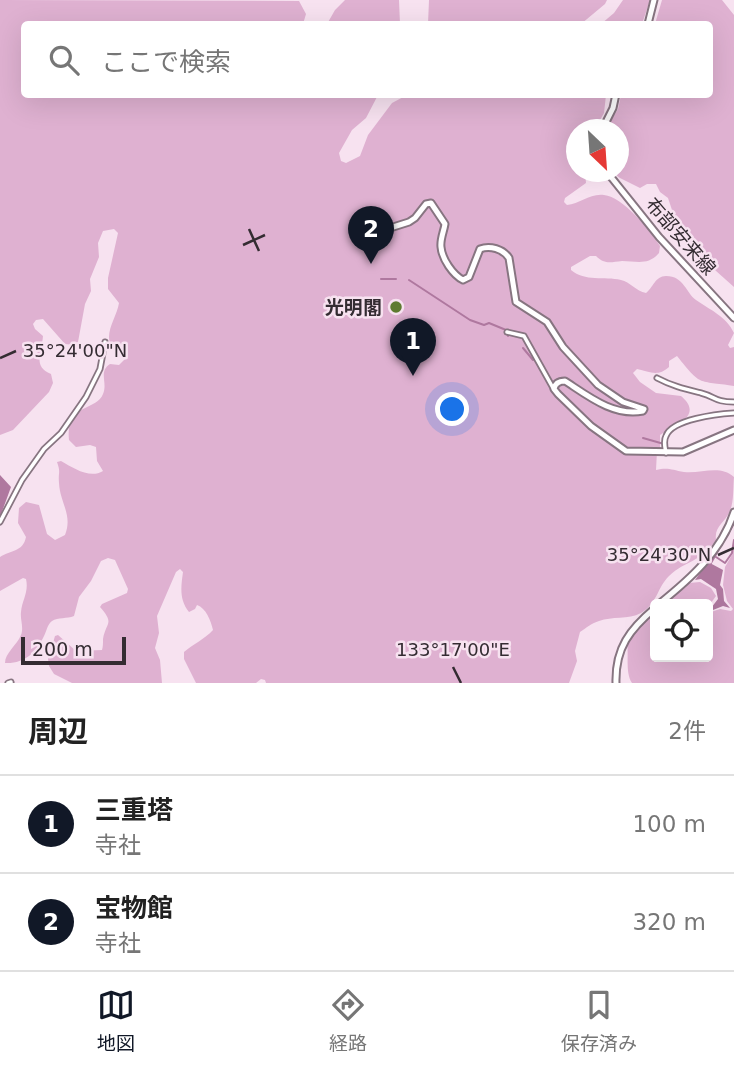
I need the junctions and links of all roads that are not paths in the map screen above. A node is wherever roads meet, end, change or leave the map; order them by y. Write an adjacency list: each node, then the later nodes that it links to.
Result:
1 (654, 0): 2 (main road)
2 (649, 21)
3 (616, 98): 4 (main road)
4 (608, 119)
5 (615, 182): 7 (main road, 布部安来線)
6 (372, 222): 11 (main road)
7 (734, 318)
8 (507, 332): 11 (street)
9 (105, 342): 17 (street)
10 (657, 378): 12 (street)
11 (554, 389): 15 (main road)
12 (734, 402)
13 (734, 414): 15 (street)
14 (734, 430): 15 (main road)
15 (666, 453)
16 (734, 512): 18 (main road)
17 (0, 522)
18 (665, 599)
19 (650, 612): 20 (main road)
20 (616, 683)

